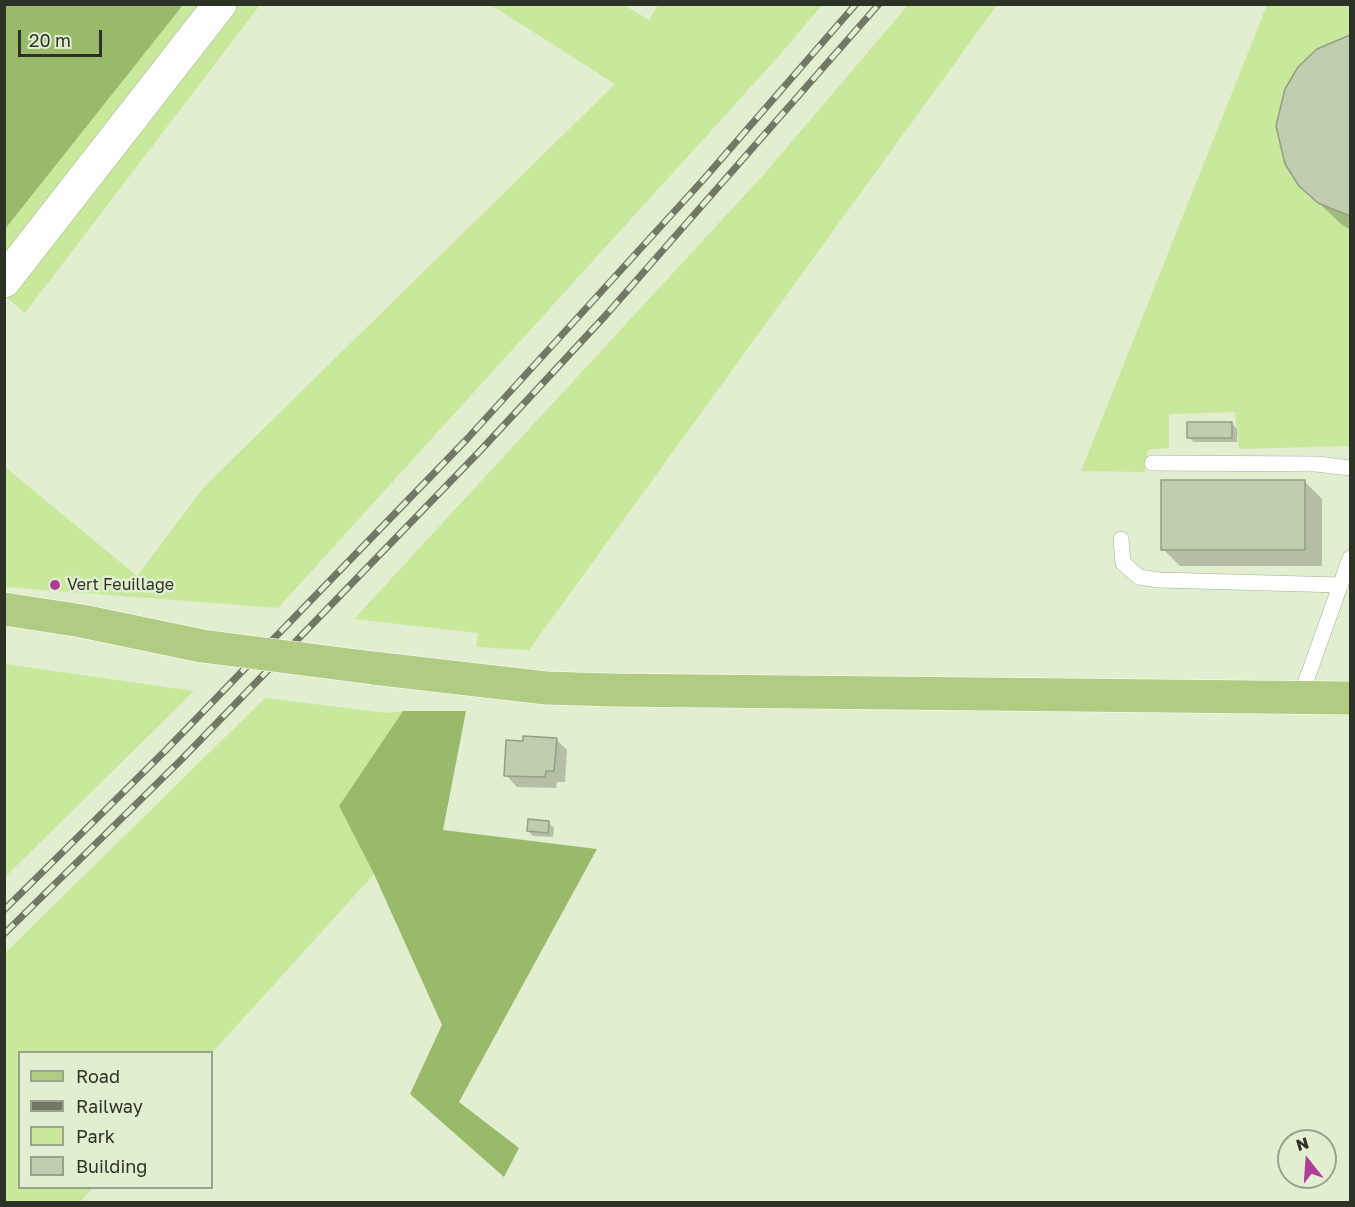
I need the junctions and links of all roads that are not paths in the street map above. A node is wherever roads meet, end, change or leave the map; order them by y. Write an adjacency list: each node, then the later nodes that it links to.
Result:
1 (220, 4): 2 (street)
2 (4, 281)
3 (1152, 463): 4 (lane)
4 (1350, 468)
5 (1121, 539): 7 (lane)
6 (1350, 558): 7 (lane)
7 (1341, 585): 11 (lane)
8 (4, 609): 10 (main road)
9 (4, 633): 10 (main road)
10 (201, 646): 11 (main road, bridge)
11 (1300, 698): 12 (main road)
12 (1350, 698)

